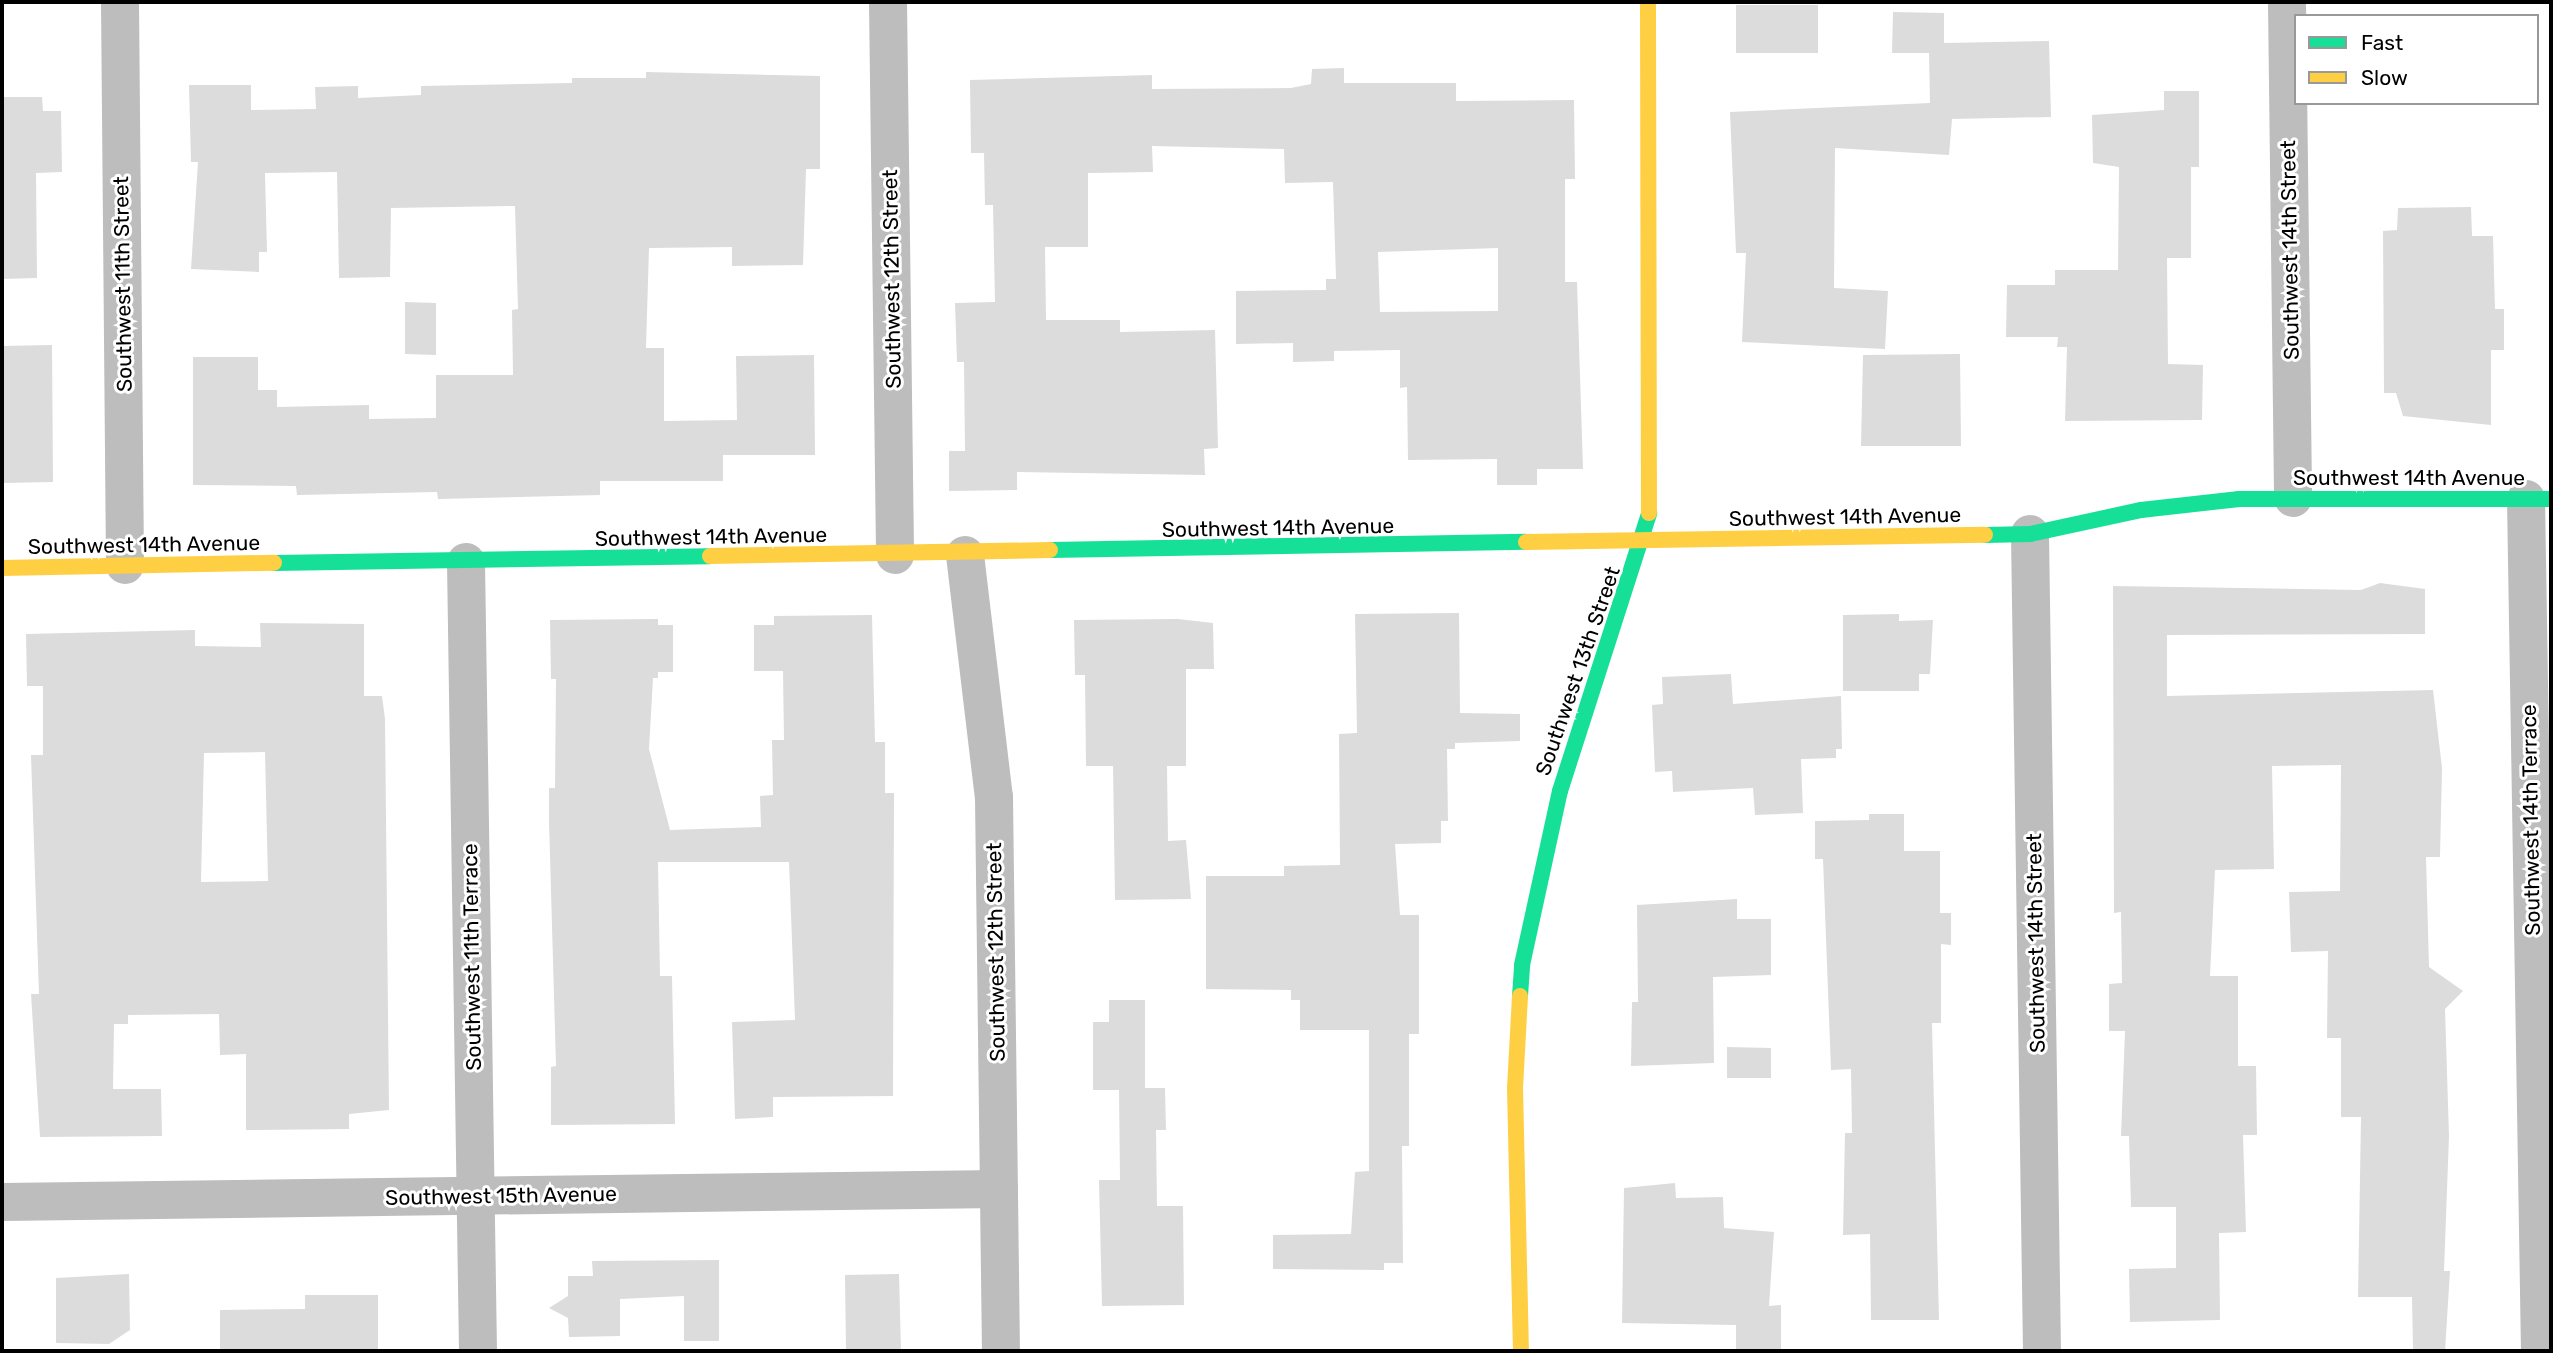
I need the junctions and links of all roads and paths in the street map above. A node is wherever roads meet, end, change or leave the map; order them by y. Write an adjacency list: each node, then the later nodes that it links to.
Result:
1 (120, 2): 12 (street, Southwest 11th Street)
2 (888, 2): 9 (street, Southwest 12th Street)
3 (1648, 2): 8 (street, Southwest 13th Street)
4 (2287, 2): 5 (street, Southwest 14th Street)
5 (2293, 498): 6 (street, Southwest 14th Avenue); 7 (street, Southwest 14th Avenue)
6 (2538, 499): 21 (street, Southwest 14th Terrace)
7 (2029, 534): 8 (street, Southwest 14th Avenue); 20 (street, Southwest 14th Street)
8 (1644, 542): 10 (street, Southwest 14th Avenue); 19 (street, Southwest 13th Street)
9 (895, 555): 10 (street, Southwest 14th Avenue); 11 (street, Southwest 14th Avenue)
10 (965, 555): 14 (street, Southwest 12th Street)
11 (466, 562): 12 (street, Southwest 14th Avenue); 15 (street, Southwest 11th Terrace)
12 (125, 565): 13 (street, Southwest 14th Avenue)
13 (2, 568)
14 (999, 1189): 15 (street, Southwest 15th Avenue); 18 (street, Southwest 12th Street)
15 (476, 1196): 16 (street, Southwest 15th Avenue); 17 (street, Southwest 11th Terrace)
16 (2, 1202)
17 (478, 1351)
18 (1001, 1351)
19 (1521, 1351)
20 (2042, 1351)
21 (2540, 1351)

